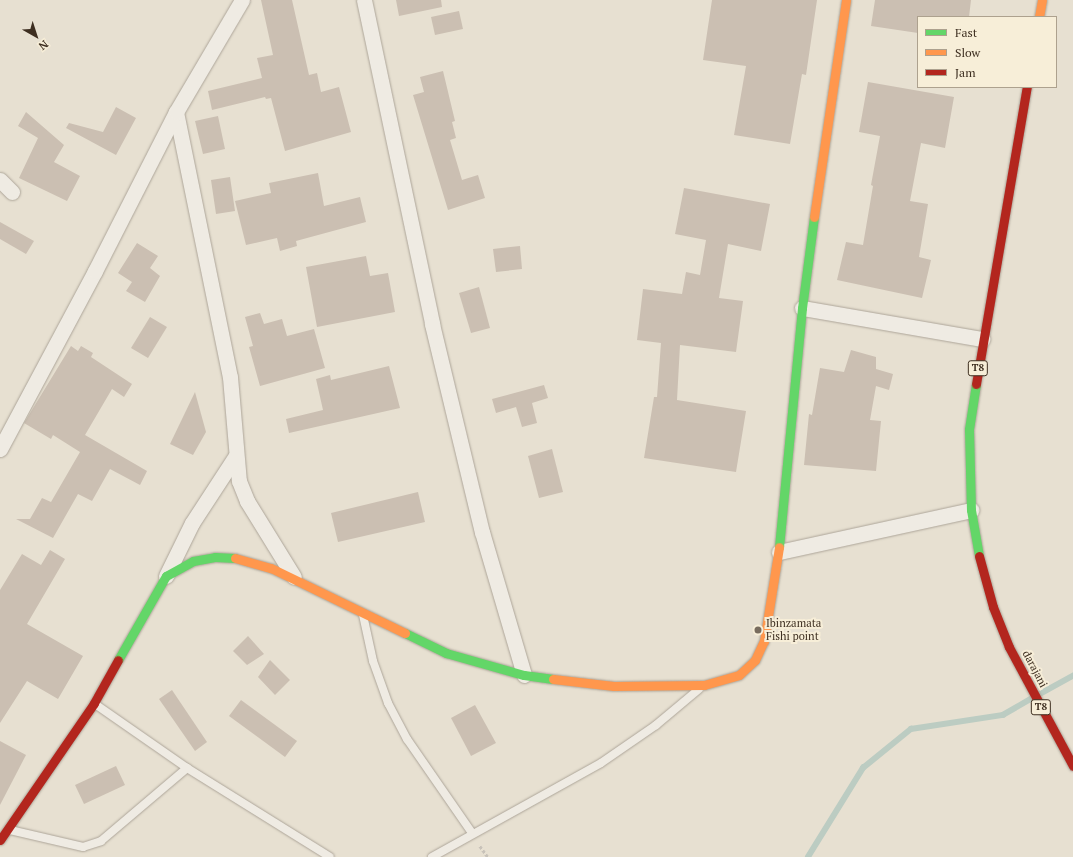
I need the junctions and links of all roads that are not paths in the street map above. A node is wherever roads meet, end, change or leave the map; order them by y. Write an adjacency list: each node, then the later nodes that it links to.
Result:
1 (242, 0): 7 (street)
2 (364, 0): 19 (street)
3 (846, 0): 10 (main road)
4 (1042, 0): 5 (main road)
5 (1039, 16)
6 (1027, 88): 11 (main road, T8)
7 (176, 112): 12 (street); 13 (street)
8 (0, 180): 9 (street)
9 (12, 192)
10 (802, 308): 11 (street); 15 (main road)
11 (982, 339): 14 (main road, T8)
12 (0, 449)
13 (236, 457): 16 (street); 17 (street)
14 (972, 510): 15 (street); 22 (main road, darajani / T8)
15 (779, 552): 20 (main road)
16 (166, 576): 17 (main road); 21 (main road)
17 (294, 577): 18 (main road)
18 (362, 612): 19 (main road); 25 (lane)
19 (524, 675): 20 (main road)
20 (704, 685): 25 (lane)
21 (94, 703): 23 (lane); 24 (main road)
22 (1073, 766)
23 (187, 768): 24 (lane); 26 (lane)
24 (2, 831)
25 (472, 833): 27 (lane)
26 (330, 857)
27 (432, 857)

